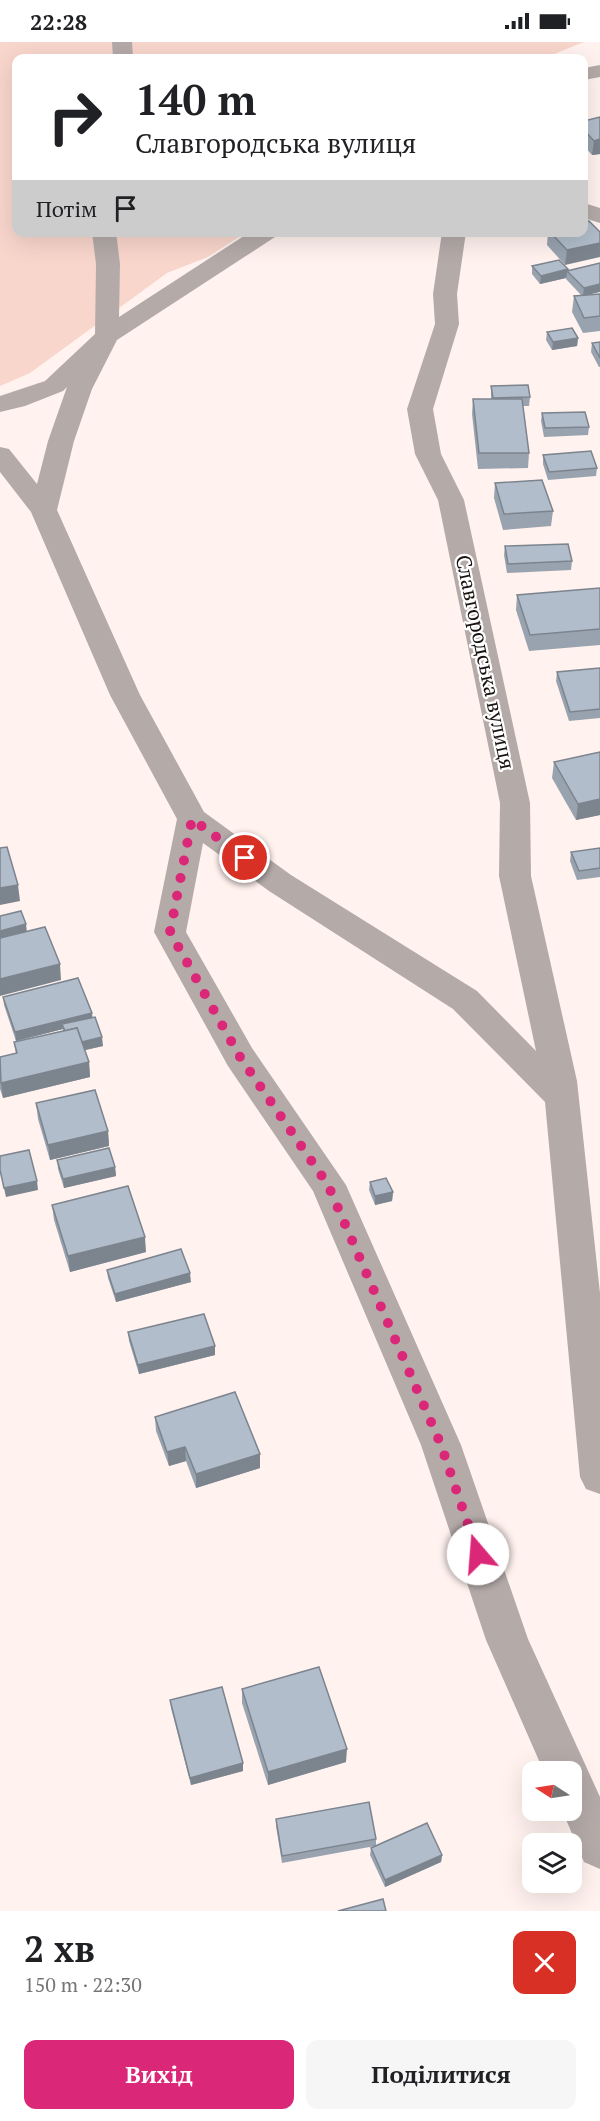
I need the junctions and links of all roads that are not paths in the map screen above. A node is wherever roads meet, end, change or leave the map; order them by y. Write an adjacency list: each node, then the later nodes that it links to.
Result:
1 (105, 237): 4 (street)
2 (259, 237): 4 (street)
3 (453, 237): 9 (street, Славгородська вулиця)
4 (107, 336): 5 (street); 7 (street)
5 (0, 404)
6 (0, 455): 7 (street)
7 (44, 510): 8 (street)
8 (192, 819): 9 (street); 11 (street)
9 (562, 1098): 10 (street, Славгородська вулиця)
10 (600, 1477)
11 (561, 1761)
12 (582, 1806): 13 (street)
13 (600, 1847)

